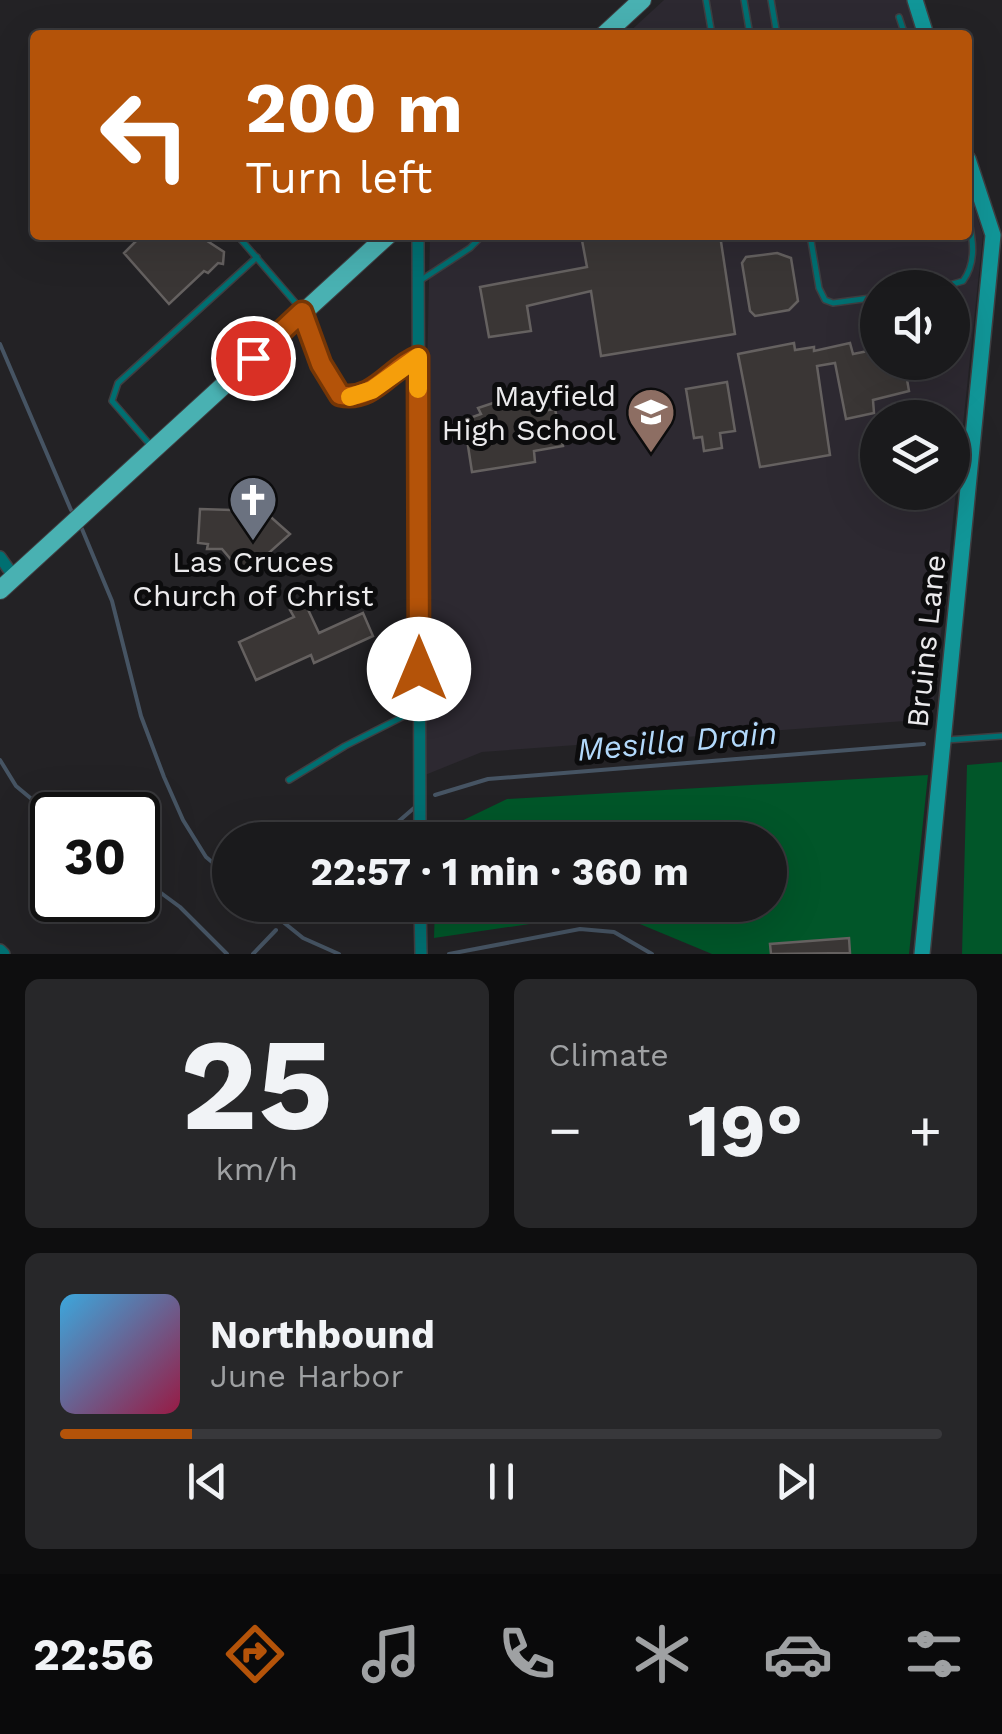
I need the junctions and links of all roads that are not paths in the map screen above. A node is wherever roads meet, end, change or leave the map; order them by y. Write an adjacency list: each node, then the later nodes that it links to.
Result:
1 (642, 0): 7 (main road)
2 (706, 0): 8 (lane)
3 (744, 0): 9 (lane)
4 (771, 0): 10 (lane)
5 (914, 0): 12 (street)
6 (899, 16): 11 (lane)
7 (609, 30)
8 (711, 30)
9 (749, 30)
10 (775, 30)
11 (904, 30)
12 (924, 30)
13 (972, 171): 31 (street, Bruins Lane)
14 (242, 240): 20 (lane)
15 (382, 240): 24 (main road)
16 (418, 240): 22 (street)
17 (479, 240): 22 (lane)
18 (811, 240): 23 (lane)
19 (971, 240): 21 (lane)
20 (257, 257): 24 (lane); 26 (lane)
21 (970, 270)
22 (418, 282): 25 (street)
23 (860, 299)
24 (302, 312): 25 (lane); 26 (main road)
25 (418, 357): 29 (street)
26 (154, 449): 28 (main road)
27 (0, 557): 28 (street)
28 (7, 583)
29 (420, 708): 32 (lane); 33 (street)
30 (1002, 736): 31 (lane)
31 (944, 740): 36 (street, Bruins Lane)
32 (289, 780)
33 (420, 822)
34 (421, 922): 35 (street)
35 (422, 954)
36 (922, 954)

